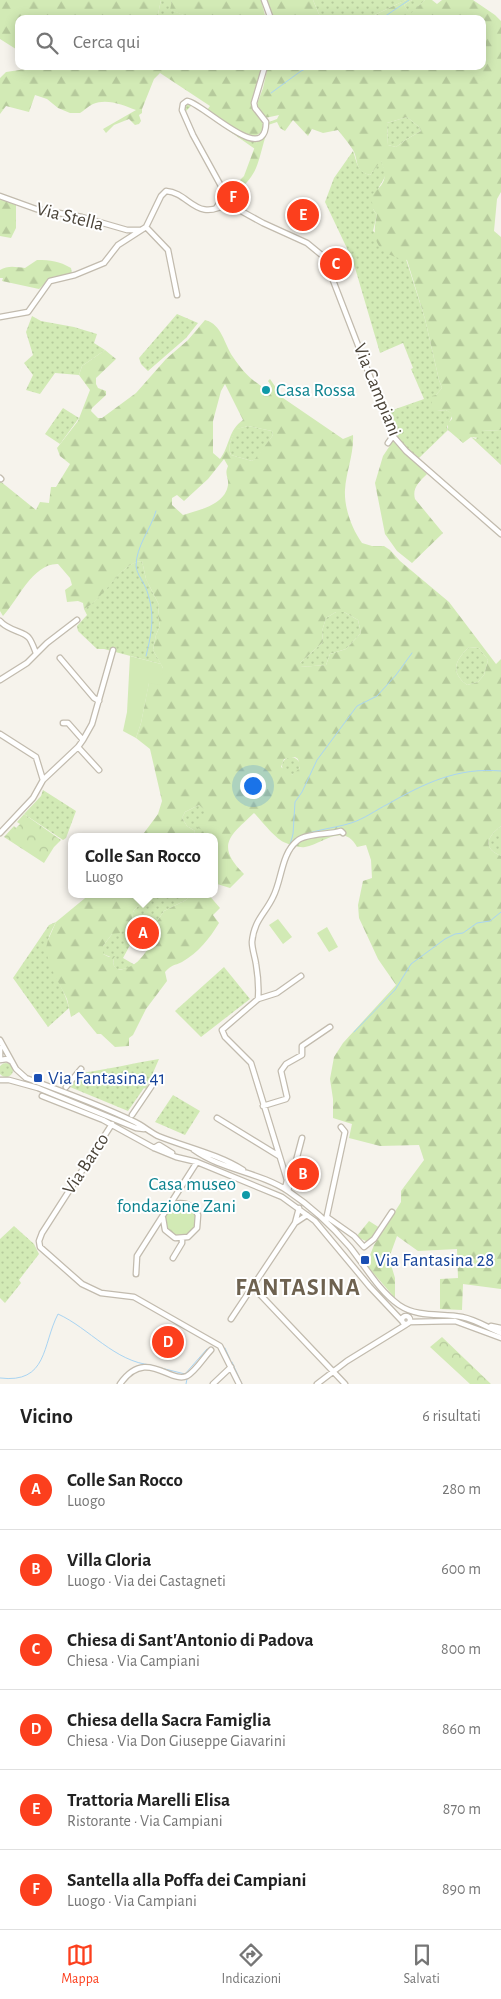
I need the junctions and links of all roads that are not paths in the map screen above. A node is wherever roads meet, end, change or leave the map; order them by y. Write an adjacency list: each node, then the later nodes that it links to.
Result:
1 (264, 0): 2 (street)
2 (270, 15)
3 (264, 70): 4 (street, Via Campiani)
4 (228, 194): 6 (street, Via Campiani); 7 (street)
5 (0, 196): 9 (street, Via Stella)
6 (230, 202): 7 (street); 12 (street, Via Campiani)
7 (216, 208): 8 (street)
8 (146, 226): 9 (street); 10 (street)
9 (142, 230): 11 (street)
10 (177, 295)
11 (0, 317)
12 (393, 436): 13 (street); 14 (street, Via Campiani)
13 (388, 443)
14 (501, 534)
15 (77, 620): 18 (street)
16 (0, 621): 18 (street)
17 (113, 650): 21 (street)
18 (36, 653): 20 (street)
19 (60, 658): 21 (street)
20 (0, 680)
21 (99, 701): 24 (street)
22 (63, 723): 24 (street)
23 (0, 734): 27 (street)
24 (83, 740): 25 (street)
25 (78, 747): 26 (street); 27 (street)
26 (99, 770)
27 (43, 780): 28 (street)
28 (0, 832)
29 (342, 832): 31 (street)
30 (301, 976): 31 (street)
31 (258, 999): 44 (street)
32 (330, 1027): 44 (street)
33 (0, 1040): 36 (street)
34 (0, 1048): 35 (street)
35 (0, 1059): 36 (street)
36 (11, 1061): 37 (street)
37 (16, 1069): 40 (street); 49 (street)
38 (81, 1069): 42 (street)
39 (0, 1080): 40 (street)
40 (9, 1080): 49 (street)
41 (155, 1081): 45 (street)
42 (66, 1087)
43 (42, 1096): 47 (street)
44 (263, 1106): 56 (street)
45 (132, 1115)
46 (217, 1118): 56 (street)
47 (112, 1124): 53 (street, Via Barco); 77 (street, Via Barco)
48 (341, 1127): 64 (street)
49 (145, 1130): 50 (street)
50 (157, 1135): 51 (street); 53 (street)
51 (165, 1138): 54 (street); 58 (street)
52 (302, 1138): 58 (street)
53 (154, 1148): 54 (street); 55 (street, Via Barco)
54 (164, 1148): 55 (street)
55 (176, 1156): 57 (street)
56 (279, 1156): 58 (street)
57 (197, 1162): 59 (street); 60 (street)
58 (286, 1190): 64 (street)
59 (170, 1205): 63 (street); 66 (street)
60 (299, 1208): 62 (street); 65 (street)
61 (392, 1212): 64 (street)
62 (307, 1215): 65 (street); 71 (street)
63 (163, 1216): 66 (street); 68 (street)
64 (327, 1218): 72 (street)
65 (295, 1223): 69 (street)
66 (182, 1239): 67 (street)
67 (173, 1258)
68 (136, 1274)
69 (252, 1286): 70 (street); 78 (street)
70 (231, 1319)
71 (406, 1320): 75 (street); 78 (street)
72 (489, 1326): 73 (street); 74 (street)
73 (501, 1328)
74 (501, 1333)
75 (501, 1338)
76 (211, 1350): 79 (street)
77 (231, 1367): 80 (street); 81 (street)
78 (332, 1372): 82 (street); 83 (street)
79 (120, 1384)
80 (213, 1384)
81 (239, 1384)
82 (317, 1384)
83 (344, 1384)

